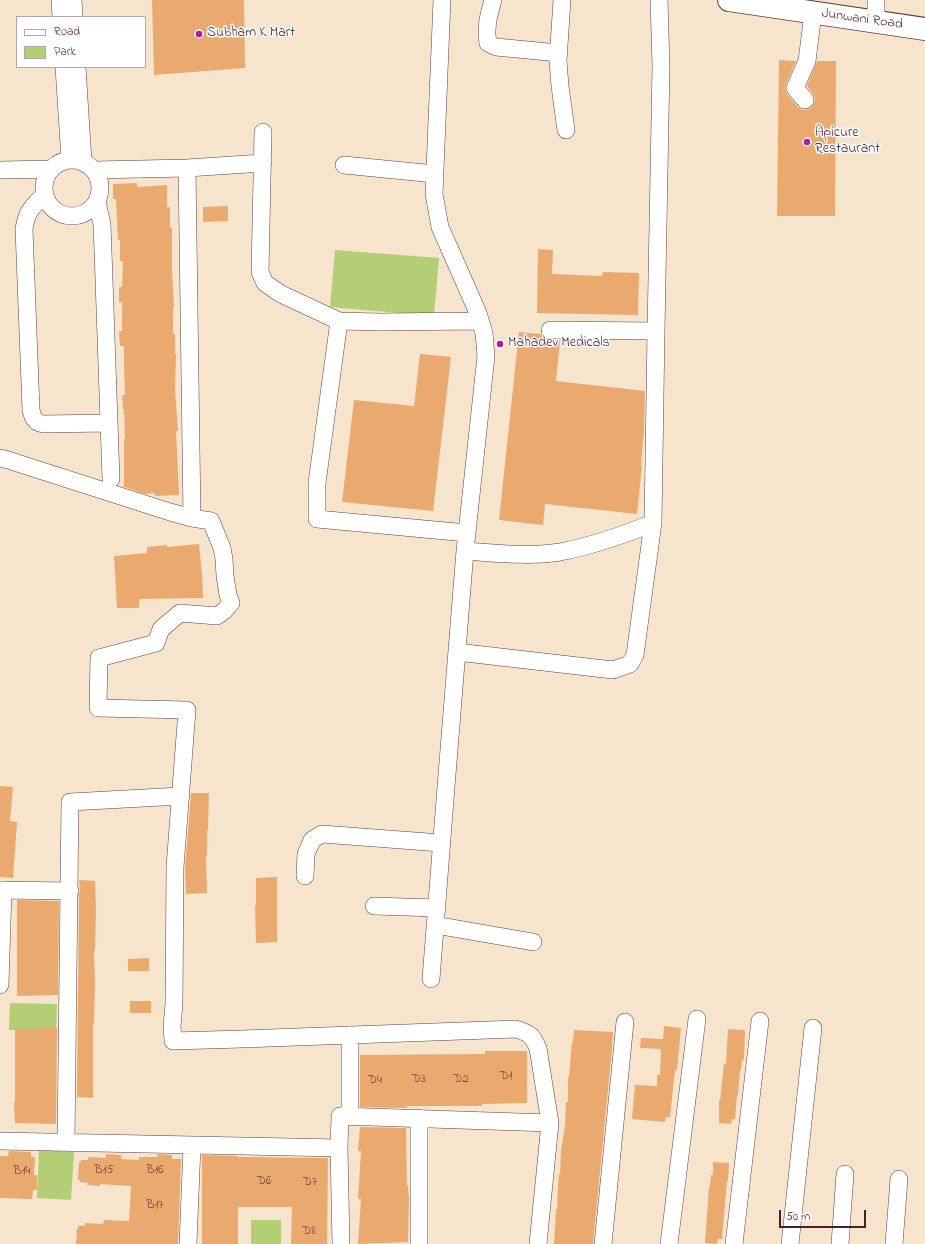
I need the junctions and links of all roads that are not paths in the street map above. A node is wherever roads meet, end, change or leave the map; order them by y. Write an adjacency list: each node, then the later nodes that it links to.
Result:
1 (60, 0): 11 (street)
2 (73, 0): 12 (street)
3 (442, 0): 27 (street)
4 (493, 0): 15 (street)
5 (562, 0): 15 (street)
6 (659, 0): 33 (street)
7 (729, 0): 9 (main road, Junwani Road)
8 (876, 0): 13 (street)
9 (777, 4): 10 (main road, Junwani Road)
10 (813, 13): 13 (main road, Junwani Road); 18 (street)
11 (61, 16)
12 (74, 16)
13 (876, 22): 14 (main road, Junwani Road)
14 (925, 29)
15 (559, 53): 19 (street)
16 (64, 68): 22 (street)
17 (77, 68): 22 (street)
18 (797, 93)
19 (566, 130)
20 (263, 132): 21 (street)
21 (263, 163): 24 (street); 30 (street)
22 (82, 164): 24 (street); 25 (street); 29 (street)
23 (344, 165): 27 (street)
24 (187, 168): 37 (street)
25 (52, 169): 26 (street); 28 (street)
26 (0, 170)
27 (435, 174): 31 (street)
28 (45, 194): 29 (street); 34 (street)
29 (97, 202): 34 (street)
30 (340, 321): 31 (street); 39 (street)
31 (480, 321): 39 (street)
32 (550, 330): 33 (street)
33 (656, 331): 38 (street)
34 (109, 423): 36 (street)
35 (0, 458): 37 (street)
36 (111, 479)
37 (192, 518): 42 (street)
38 (653, 523): 40 (street); 41 (street)
39 (467, 534): 40 (street)
40 (465, 551): 41 (street)
41 (457, 652): 43 (street)
42 (181, 796): 46 (street); 56 (street)
43 (441, 843): 44 (street); 48 (street)
44 (305, 876)
45 (1, 890): 46 (street); 51 (street)
46 (70, 891): 61 (street)
47 (374, 906): 48 (street)
48 (436, 916): 49 (street); 50 (street)
49 (533, 942)
50 (431, 979)
51 (0, 985)
52 (697, 1019): 71 (street)
53 (760, 1021): 72 (street)
54 (625, 1022): 70 (street)
55 (813, 1028): 73 (street)
56 (350, 1035): 57 (street); 59 (street)
57 (350, 1116): 58 (street); 63 (street)
58 (419, 1118): 59 (street); 68 (street)
59 (550, 1123): 69 (street)
60 (0, 1141): 61 (street)
61 (66, 1142): 62 (street)
62 (192, 1146): 63 (street); 66 (street)
63 (339, 1148): 67 (street)
64 (845, 1174): 74 (street)
65 (899, 1179): 75 (street)
66 (188, 1244)
67 (341, 1244)
68 (419, 1244)
69 (538, 1244)
70 (603, 1244)
71 (669, 1244)
72 (734, 1244)
73 (790, 1244)
74 (840, 1244)
75 (894, 1244)

